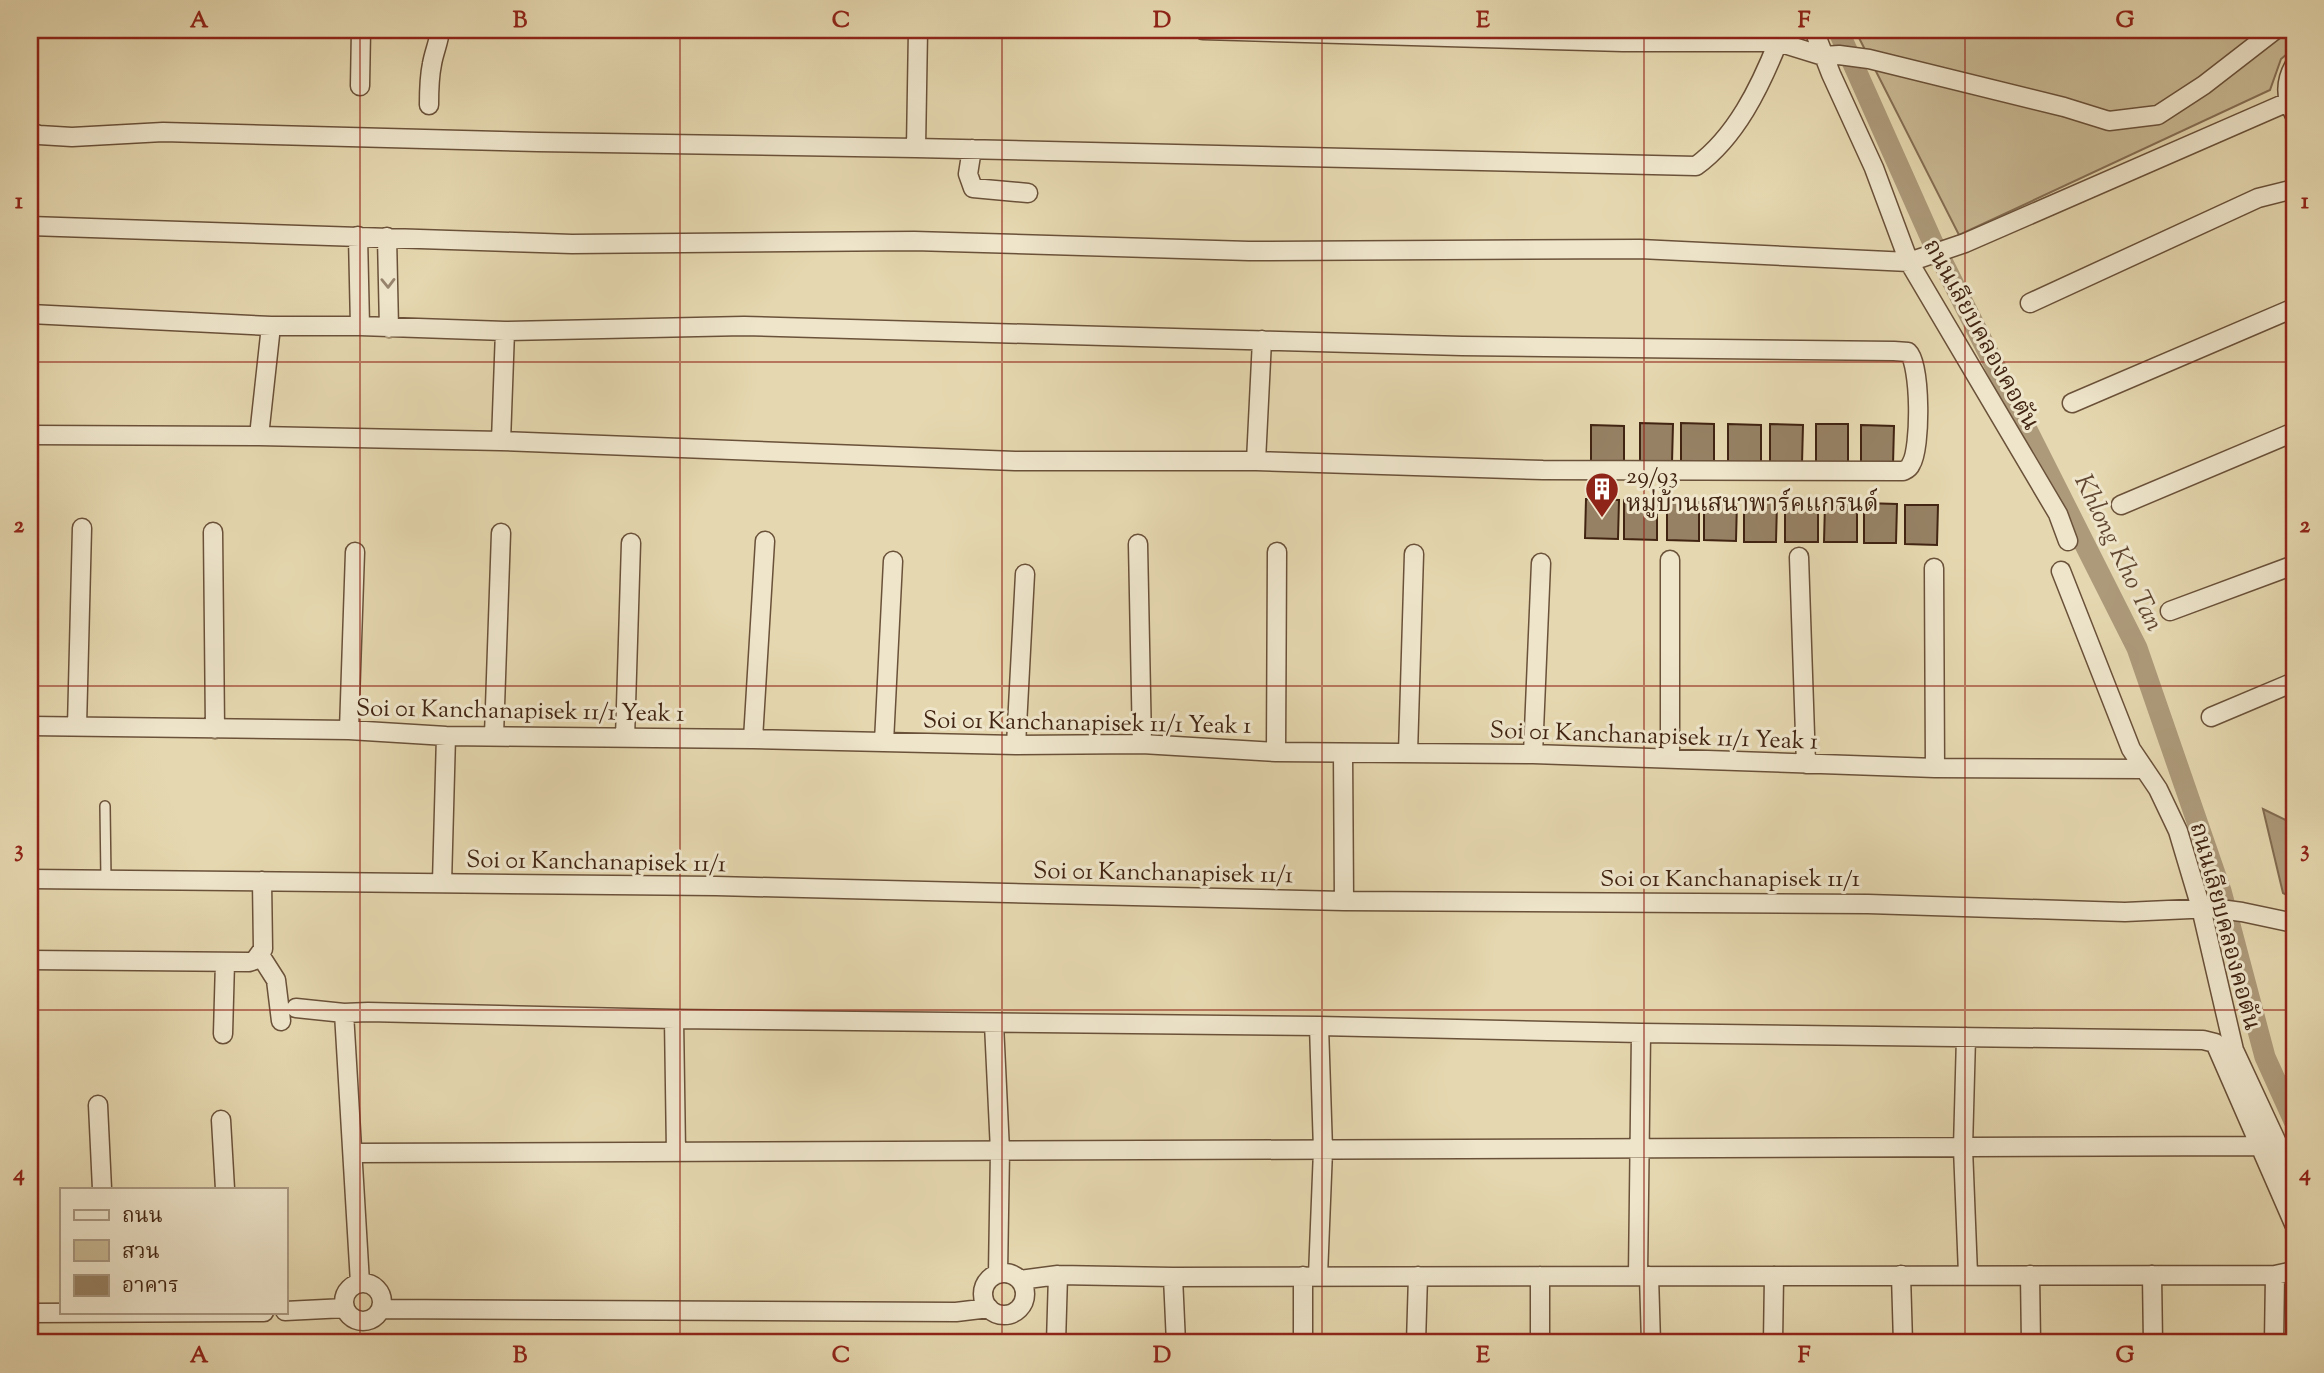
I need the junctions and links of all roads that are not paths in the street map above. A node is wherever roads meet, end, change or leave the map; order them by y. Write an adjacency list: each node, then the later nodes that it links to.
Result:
1 (361, 30): 10 (street)
2 (440, 30): 11 (street)
3 (918, 30): 14 (street)
4 (1203, 30): 7 (street)
5 (1814, 30): 8 (street, ถนนเลียบคลองคอตัน)
6 (2275, 30): 8 (street)
7 (1778, 42): 8 (street); 15 (street)
8 (1831, 56): 21 (street, ถนนเลียบคลองคอตัน)
9 (2294, 66): 12 (street)
10 (360, 86)
11 (429, 105)
12 (2291, 108): 21 (street)
13 (30, 132): 14 (street)
14 (916, 148): 15 (street)
15 (972, 149): 17 (street)
16 (2294, 189): 22 (street)
17 (1028, 193)
18 (30, 226): 19 (street)
19 (358, 236): 20 (street); 26 (street)
20 (387, 237): 21 (street); 27 (street, one-way to 27)
21 (1916, 259): 41 (street, ถนนเลียบคลองคอตัน)
22 (2030, 303)
23 (2294, 309): 30 (street)
24 (30, 314): 25 (street)
25 (271, 326): 26 (street); 33 (street)
26 (360, 326): 27 (street)
27 (389, 328): 28 (street)
28 (505, 331): 29 (street); 34 (street)
29 (1262, 340): 35 (street); 35 (street)
30 (2072, 403)
31 (2294, 432): 36 (street)
32 (30, 435): 33 (street)
33 (259, 436): 34 (street)
34 (501, 441): 35 (street)
35 (1256, 461)
36 (2121, 505)
37 (82, 528): 59 (street)
38 (214, 532): 60 (street)
39 (500, 533): 62 (street)
40 (765, 541): 65 (street)
41 (2068, 541)
42 (631, 544): 64 (street)
43 (1138, 544): 67 (street)
44 (355, 552): 61 (street)
45 (1278, 552): 69 (street)
46 (1414, 554): 71 (street)
47 (1799, 557): 74 (street)
48 (1670, 560): 73 (street)
49 (893, 561): 66 (street)
50 (1541, 563): 72 (street)
51 (2294, 565): 55 (street)
52 (1934, 568): 75 (street)
53 (2061, 571): 76 (street, ถนนเลียบคลองคอตัน)
54 (1025, 575): 68 (street)
55 (2170, 611)
56 (2294, 682): 57 (street)
57 (2211, 717)
58 (30, 726): 59 (street, Soi 01 Kanchanapisek 11/1 Yeak 1)
59 (77, 726): 60 (street, Soi 01 Kanchanapisek 11/1 Yeak 1)
60 (215, 729): 61 (street, Soi 01 Kanchanapisek 11/1 Yeak 1)
61 (349, 730): 63 (street, Soi 01 Kanchanapisek 11/1 Yeak 1)
62 (494, 735): 63 (street, Soi 01 Kanchanapisek 11/1 Yeak 1); 64 (street, Soi 01 Kanchanapisek 11/1 Yeak 1)
63 (446, 736): 81 (street)
64 (625, 738): 65 (street, Soi 01 Kanchanapisek 11/1 Yeak 1)
65 (753, 739): 66 (street, Soi 01 Kanchanapisek 11/1 Yeak 1)
66 (884, 742): 68 (street, Soi 01 Kanchanapisek 11/1 Yeak 1)
67 (1142, 744): 68 (street, Soi 01 Kanchanapisek 11/1 Yeak 1); 69 (street, Soi 01 Kanchanapisek 11/1 Yeak 1)
68 (1016, 745)
69 (1276, 752): 70 (street, Soi 01 Kanchanapisek 11/1 Yeak 1)
70 (1343, 753): 71 (street, Soi 01 Kanchanapisek 11/1 Yeak 1); 82 (street)
71 (1408, 753): 72 (street, Soi 01 Kanchanapisek 11/1 Yeak 1)
72 (1533, 754): 73 (street, Soi 01 Kanchanapisek 11/1 Yeak 1)
73 (1670, 759): 74 (street, Soi 01 Kanchanapisek 11/1 Yeak 1)
74 (1806, 764): 75 (street, Soi 01 Kanchanapisek 11/1 Yeak 1)
75 (1935, 768): 76 (street, Soi 01 Kanchanapisek 11/1 Yeak 1)
76 (2143, 769): 83 (street, ถนนเลียบคลองคอตัน)
77 (105, 806): 79 (lane)
78 (30, 879): 79 (street, Soi 01 Kanchanapisek 11/1)
79 (106, 880): 80 (street, Soi 01 Kanchanapisek 11/1)
80 (262, 881): 81 (street, Soi 01 Kanchanapisek 11/1); 85 (street)
81 (442, 883): 82 (street, Soi 01 Kanchanapisek 11/1)
82 (1344, 901): 83 (street, Soi 01 Kanchanapisek 11/1)
83 (2207, 908): 84 (street, Soi 01 Kanchanapisek 11/1); 106 (street, ถนนเลียบคลองคอตัน)
84 (2294, 923)
85 (260, 955): 87 (street); 91 (street)
86 (30, 960): 87 (street)
87 (225, 962): 95 (street)
88 (296, 1009): 89 (street)
89 (344, 1013): 90 (street); 105 (street)
90 (674, 1019): 92 (street); 104 (street)
91 (281, 1021)
92 (994, 1024): 93 (street); 103 (street)
93 (1319, 1026): 94 (street); 102 (street)
94 (1641, 1033): 96 (street); 101 (street)
95 (223, 1034)
96 (1966, 1037): 99 (street); 100 (street)
97 (98, 1105): 107 (street)
98 (221, 1120): 108 (street)
99 (2259, 1146): 100 (street); 109 (street)
100 (1963, 1147): 101 (street); 112 (street)
101 (1638, 1149): 102 (street); 121 (street)
102 (1323, 1150): 103 (street); 118 (street)
103 (1000, 1151): 104 (street); 111 (street)
104 (676, 1152): 105 (street)
105 (353, 1153): 125 (street)
106 (2294, 1179)
107 (102, 1188)
108 (225, 1188)
109 (2294, 1224)
110 (2294, 1271): 117 (street)
111 (998, 1274): 124 (street); 127 (street)
112 (1968, 1274): 114 (street); 115 (street)
113 (1058, 1275): 123 (street); 124 (street); 132 (street)
114 (1901, 1275): 122 (street); 139 (street)
115 (2030, 1275): 116 (street); 140 (street)
116 (2152, 1275): 117 (street); 141 (street)
117 (2275, 1275): 142 (street)
118 (1310, 1276): 119 (street); 123 (street); 134 (street)
119 (1418, 1276): 120 (street); 135 (street)
120 (1540, 1276): 121 (street); 136 (street)
121 (1644, 1276): 122 (street); 137 (street)
122 (1773, 1276): 138 (street)
123 (1173, 1277): 133 (street)
124 (1020, 1280): 127 (street)
125 (360, 1283): 126 (street); 128 (street)
126 (345, 1308): 128 (street); 129 (street)
127 (989, 1308): 128 (street)
128 (381, 1309)
129 (287, 1311)
130 (30, 1313): 131 (street)
131 (60, 1313)
132 (1056, 1343)
133 (1176, 1343)
134 (1303, 1343)
135 (1416, 1343)
136 (1540, 1343)
137 (1651, 1343)
138 (1773, 1343)
139 (1903, 1343)
140 (2031, 1343)
141 (2153, 1343)
142 (2274, 1343)

